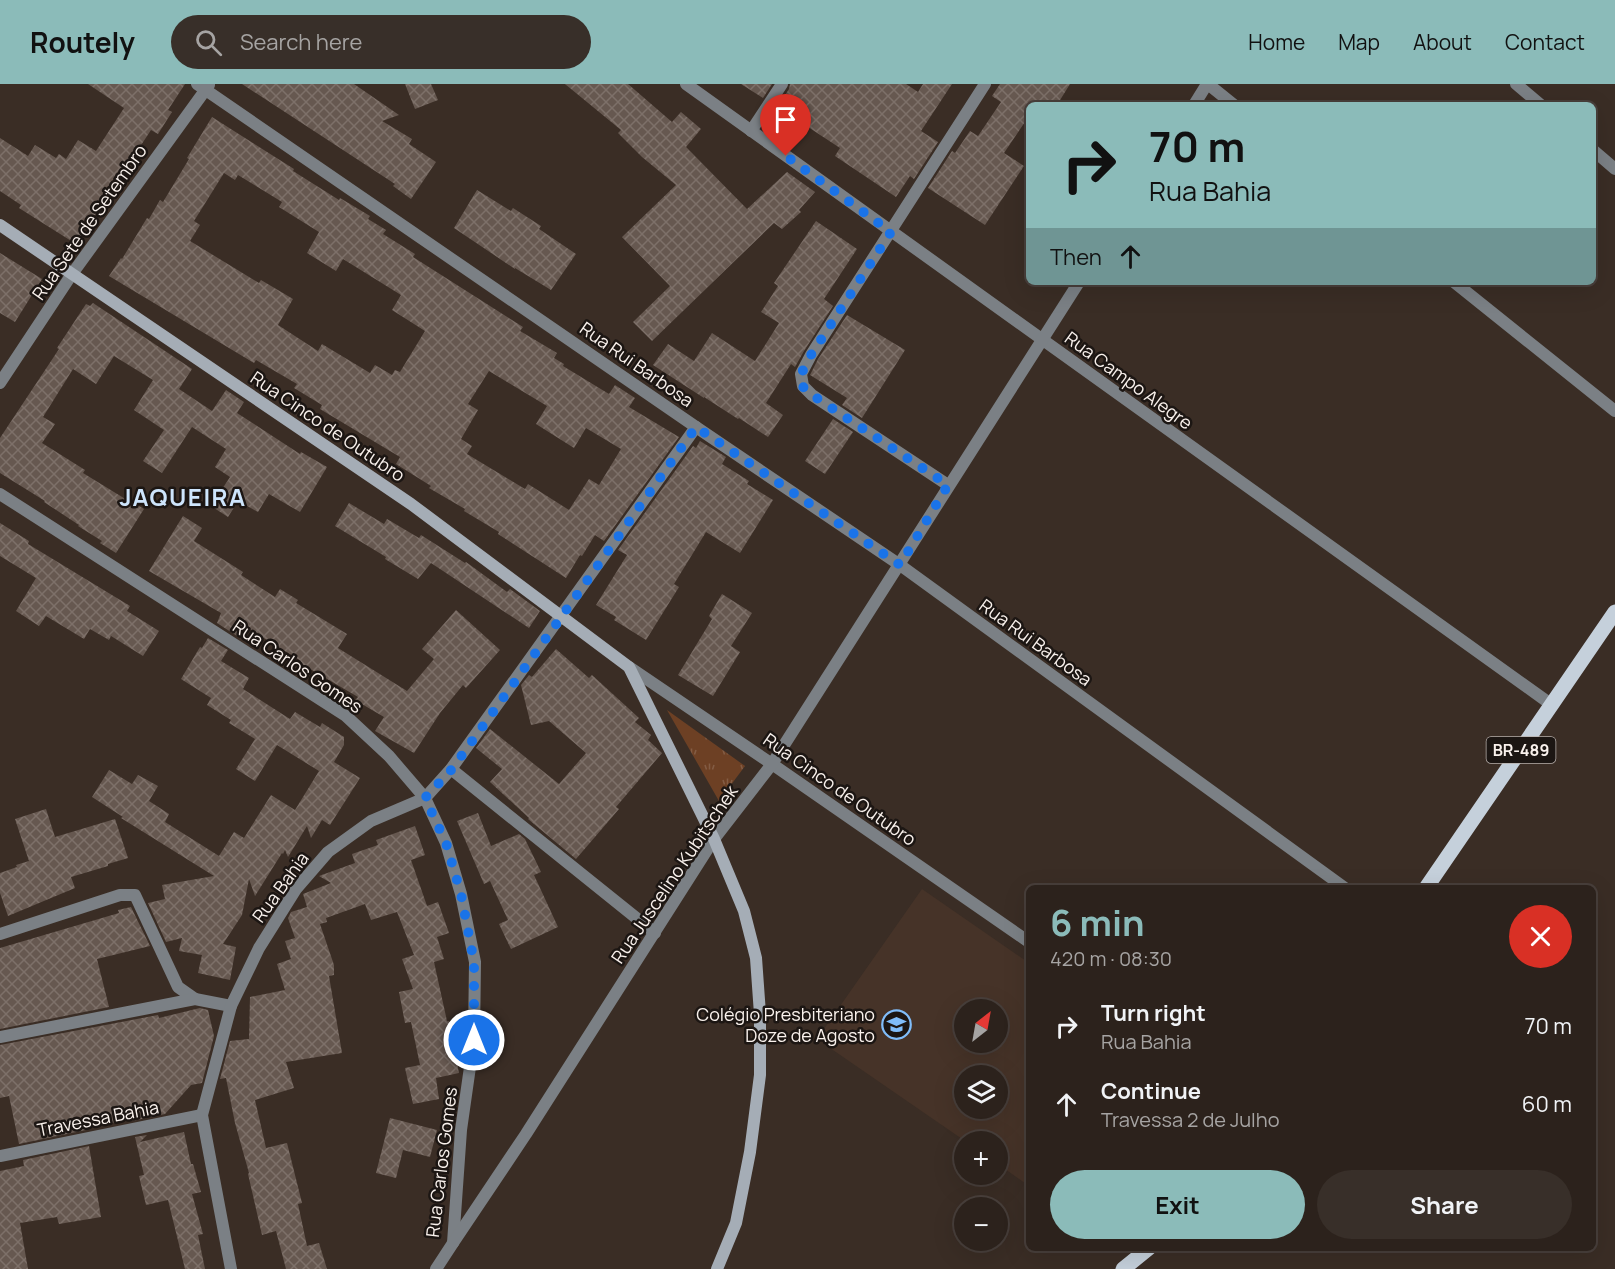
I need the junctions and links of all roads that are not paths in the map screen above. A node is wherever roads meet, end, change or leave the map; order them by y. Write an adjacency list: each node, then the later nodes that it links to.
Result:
1 (686, 84): 10 (street, Rua Campo Alegre)
2 (782, 84): 10 (street)
3 (985, 84): 14 (street)
4 (1207, 84): 7 (street); 8 (street)
5 (1516, 84): 9 (street)
6 (204, 86): 15 (street, Rua Sete de Setembro); 21 (street, Rua Rui Barbosa)
7 (1196, 102)
8 (1230, 102)
9 (1537, 102)
10 (751, 131): 14 (street, Rua Campo Alegre)
11 (1596, 153): 12 (street)
12 (1615, 170)
13 (0, 225): 15 (street, Rua Cinco de Outubro)
14 (891, 232): 18 (street, Rua Campo Alegre); 22 (street)
15 (72, 274): 19 (street, Rua Sete de Setembro); 26 (street, Rua Cinco de Outubro)
16 (1076, 285): 18 (street, Rua Juscelino Kubitschek)
17 (1458, 285): 20 (street)
18 (1042, 339): 22 (street, Rua Juscelino Kubitschek); 28 (street, Rua Campo Alegre)
19 (0, 383)
20 (1615, 411)
21 (696, 427): 24 (street, Rua Rui Barbosa); 26 (street, Rua Bahia)
22 (948, 485): 24 (street, Rua Juscelino Kubitschek)
23 (0, 494): 31 (street, Rua Carlos Gomes)
24 (900, 565): 29 (street, Rua Juscelino Kubitschek); 33 (street, Rua Rui Barbosa)
25 (1615, 612): 28 (main road, BR-489)
26 (562, 616): 27 (street, Rua Cinco de Outubro); 30 (street, Rua Bahia)
27 (629, 667): 29 (street, Rua Cinco de Outubro); 32 (street, Rua Cinco de Outubro)
28 (1552, 705): 34 (main road, BR-489)
29 (772, 764): 32 (street, Rua Juscelino Kubitschek); 37 (street, Rua Cinco de Outubro)
30 (452, 769): 31 (street, Rua Bahia); 35 (street)
31 (425, 798): 39 (street, Rua Bahia); 43 (street, Rua Carlos Gomes)
32 (714, 839): 35 (street, Rua Juscelino Kubitschek); 47 (street, Rua Cinco de Outubro)
33 (1342, 885)
34 (1428, 885)
35 (655, 933): 43 (street, Rua Juscelino Kubitschek)
36 (0, 934): 38 (street)
37 (1026, 940)
38 (195, 999): 39 (street); 40 (street)
39 (231, 1006): 41 (street, Rua Bahia)
40 (0, 1037)
41 (202, 1115): 42 (street, Travessa Bahia); 45 (street, Rua Bahia)
42 (0, 1156)
43 (453, 1243): 46 (street, Rua Carlos Gomes)
44 (1145, 1251): 48 (main road)
45 (231, 1269)
46 (436, 1269)
47 (717, 1269)
48 (1123, 1269)

